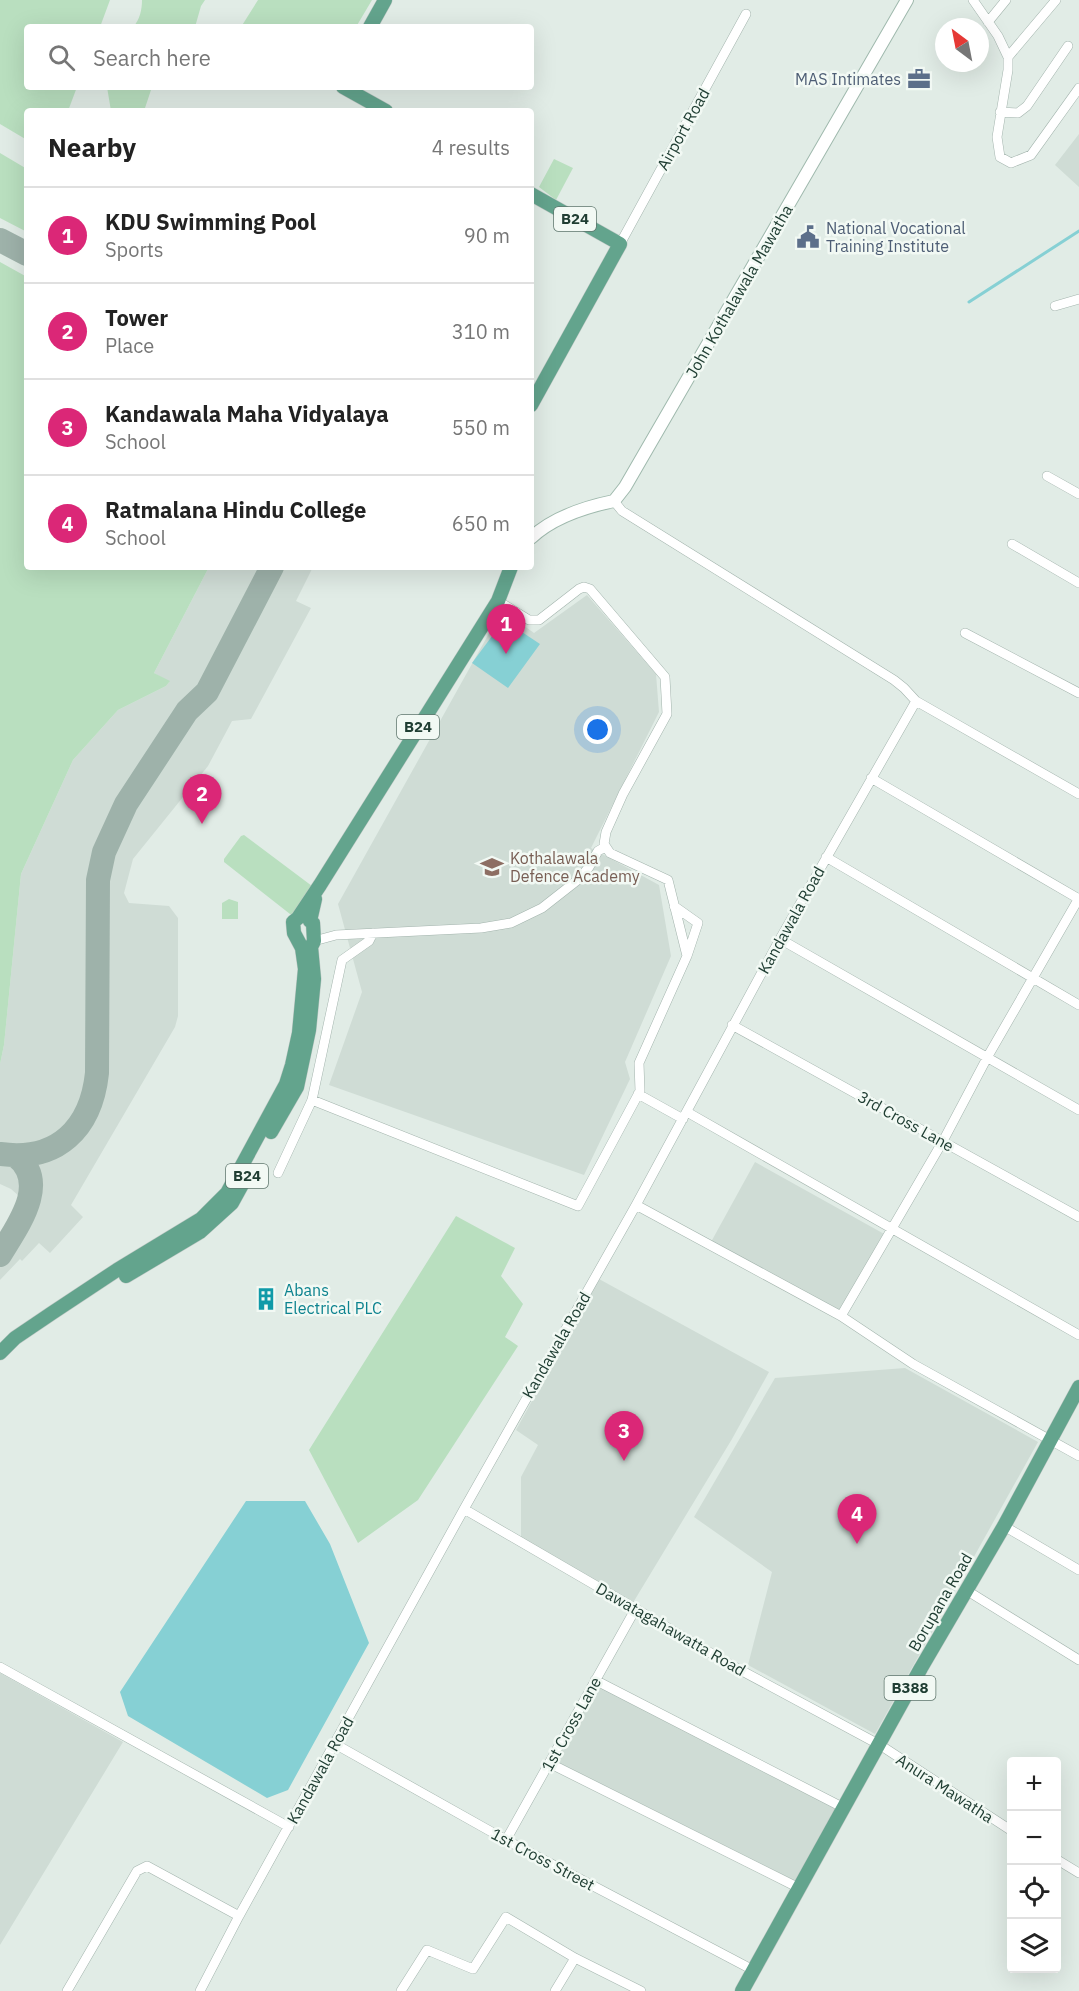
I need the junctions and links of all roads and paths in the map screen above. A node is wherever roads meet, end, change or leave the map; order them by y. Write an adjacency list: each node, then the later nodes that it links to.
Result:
1 (385, 0): 9 (main road)
2 (907, 0): 24 (street, John Kothalawala Mawatha)
3 (973, 0): 7 (street)
4 (1006, 0): 8 (street)
5 (1056, 0): 12 (street)
6 (746, 14): 18 (street, Airport Road)
7 (985, 18)
8 (989, 21)
9 (372, 24)
10 (989, 24): 12 (street)
11 (1068, 46): 16 (street)
12 (1008, 57): 16 (street)
13 (1079, 88): 16 (street)
14 (349, 90): 15 (main road)
15 (381, 108)
16 (1000, 112)
17 (534, 196): 18 (main road, B24)
18 (620, 244): 21 (main road)
19 (1079, 299): 20 (street)
20 (1055, 306)
21 (534, 400)
22 (1047, 476): 23 (street)
23 (1079, 494)
24 (614, 501): 25 (street); 32 (street)
25 (534, 536)
26 (1012, 544): 28 (street)
27 (510, 570): 29 (main road, B24)
28 (1079, 584)
29 (498, 601): 35 (street); 39 (main road, B24)
30 (965, 633): 31 (street)
31 (1079, 693)
32 (916, 701): 33 (street, Kandawala Road); 34 (street)
33 (871, 778): 36 (street, Kandawala Road); 37 (street)
34 (1079, 794)
35 (605, 847): 38 (street); 40 (street)
36 (826, 857): 42 (street, Kandawala Road); 45 (street)
37 (1079, 899): 45 (street)
38 (675, 906): 44 (street); 44 (street)
39 (307, 920): 41 (street); 43 (main road, B24); 43 (main road, B24)
40 (373, 933): 41 (street); 50 (street)
41 (336, 935): 43 (street)
42 (780, 939): 47 (street, Kandawala Road); 48 (street)
43 (309, 945): 60 (main road, B24)
44 (687, 956): 49 (street)
45 (1032, 979): 46 (street); 48 (street)
46 (1079, 1005)
47 (732, 1024): 52 (street, Kandawala Road); 53 (street, 3rd Cross Lane)
48 (987, 1056): 51 (street); 53 (street)
49 (638, 1094): 50 (street); 52 (street)
50 (312, 1100): 54 (street)
51 (1079, 1110)
52 (685, 1116): 55 (street, Kandawala Road); 57 (street)
53 (943, 1141): 56 (street, 3rd Cross Lane); 57 (street)
54 (278, 1173)
55 (636, 1205): 58 (street); 64 (street, Kandawala Road)
56 (1079, 1217)
57 (891, 1227): 58 (street); 59 (street)
58 (841, 1316): 62 (street)
59 (1079, 1335)
60 (0, 1353)
61 (1079, 1387): 62 (main road, Borupana Road / B388)
62 (1050, 1441): 63 (street); 65 (main road, Borupana Road / B388)
63 (1079, 1456)
64 (464, 1509): 68 (street, Dawatagahawatta Road); 72 (street, Kandawala Road)
65 (1004, 1526): 66 (street); 67 (main road, Borupana Road / B388)
66 (1079, 1570)
67 (966, 1590): 69 (street); 73 (main road, Borupana Road / B388)
68 (636, 1608): 71 (street, 1st Cross Lane); 73 (street, Dawatagahawatta Road)
69 (1079, 1659)
70 (0, 1667): 76 (street)
71 (595, 1680): 74 (street, 1st Cross Lane); 75 (street)
72 (335, 1744): 76 (street, Kandawala Road); 78 (street, 1st Cross Street)
73 (879, 1745): 75 (main road, Borupana Road / B388); 77 (street, Anura Mawatha)
74 (549, 1763): 78 (street, 1st Cross Lane); 81 (street)
75 (844, 1808): 81 (main road, Borupana Road / B388)
76 (289, 1827): 82 (street, Kandawala Road)
77 (1007, 1828)
78 (506, 1840): 84 (street, 1st Cross Street)
79 (1061, 1862): 80 (street)
80 (1079, 1873)
81 (800, 1888): 84 (main road, Borupana Road / B388)
82 (239, 1916): 85 (street); 86 (street, Kandawala Road)
83 (575, 1958): 87 (street); 88 (street); 89 (street)
84 (753, 1970): 90 (main road, Borupana Road / B388)
85 (67, 1991)
86 (200, 1991)
87 (401, 1991)
88 (555, 1991)
89 (641, 1991)
90 (742, 1991)

